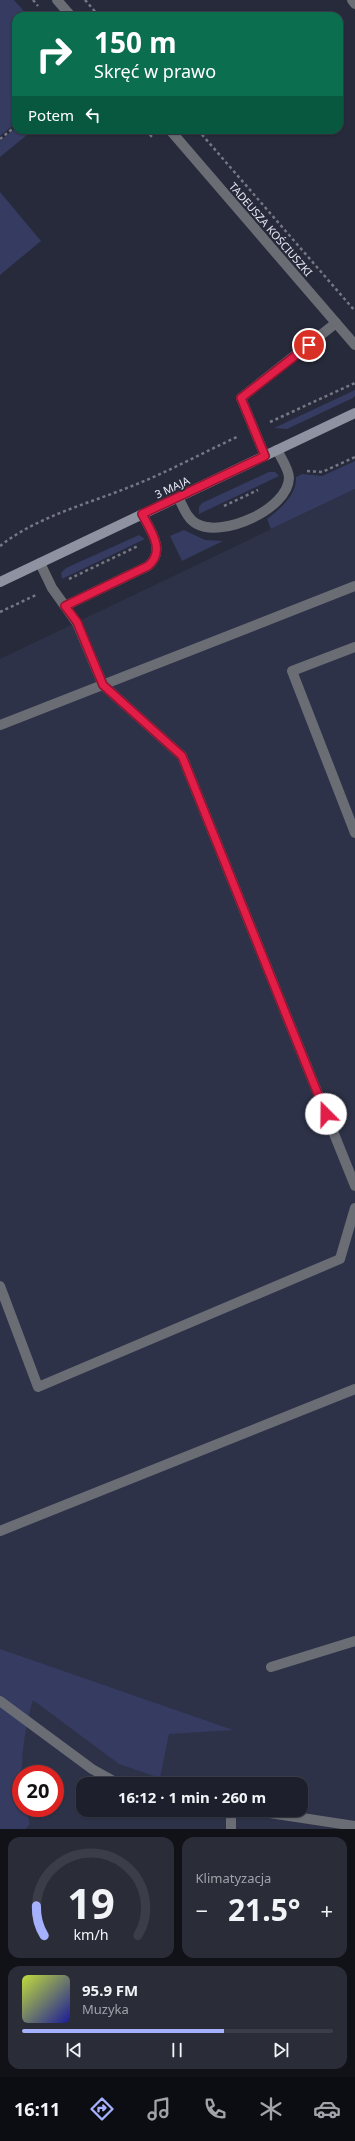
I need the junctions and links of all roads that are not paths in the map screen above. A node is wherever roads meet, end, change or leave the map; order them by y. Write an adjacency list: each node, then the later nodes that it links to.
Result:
1 (57, 0): 4 (street)
2 (352, 0): 3 (street)
3 (355, 4)
4 (68, 12)
5 (173, 134): 6 (street, TADEUSZA KOŚCIUSZKI)
6 (336, 323): 7 (street, TADEUSZA KOŚCIUSZKI); 10 (street)
7 (355, 345)
8 (355, 413): 9 (street, 3 MAJA)
9 (277, 450): 10 (street, 3 MAJA); 11 (street)
10 (265, 456): 11 (street, 3 MAJA)
11 (178, 497): 12 (street, 3 MAJA)
12 (142, 514): 13 (street, 3 MAJA); 16 (street)
13 (40, 563): 14 (street, 3 MAJA); 16 (street)
14 (0, 582)
15 (355, 586): 18 (street)
16 (65, 606): 18 (street)
17 (355, 647): 20 (street)
18 (103, 685): 19 (street); 21 (street)
19 (0, 725)
20 (355, 833)
21 (355, 1186)
22 (355, 1208): 23 (street)
23 (0, 1286)
24 (355, 1389): 25 (street)
25 (0, 1531)
26 (355, 1641): 27 (street)
27 (272, 1668)
28 (0, 1701): 29 (street)
29 (106, 1777)
30 (231, 1817): 33 (street)
31 (296, 1817): 32 (street)
32 (355, 1826)
33 (231, 1829)

